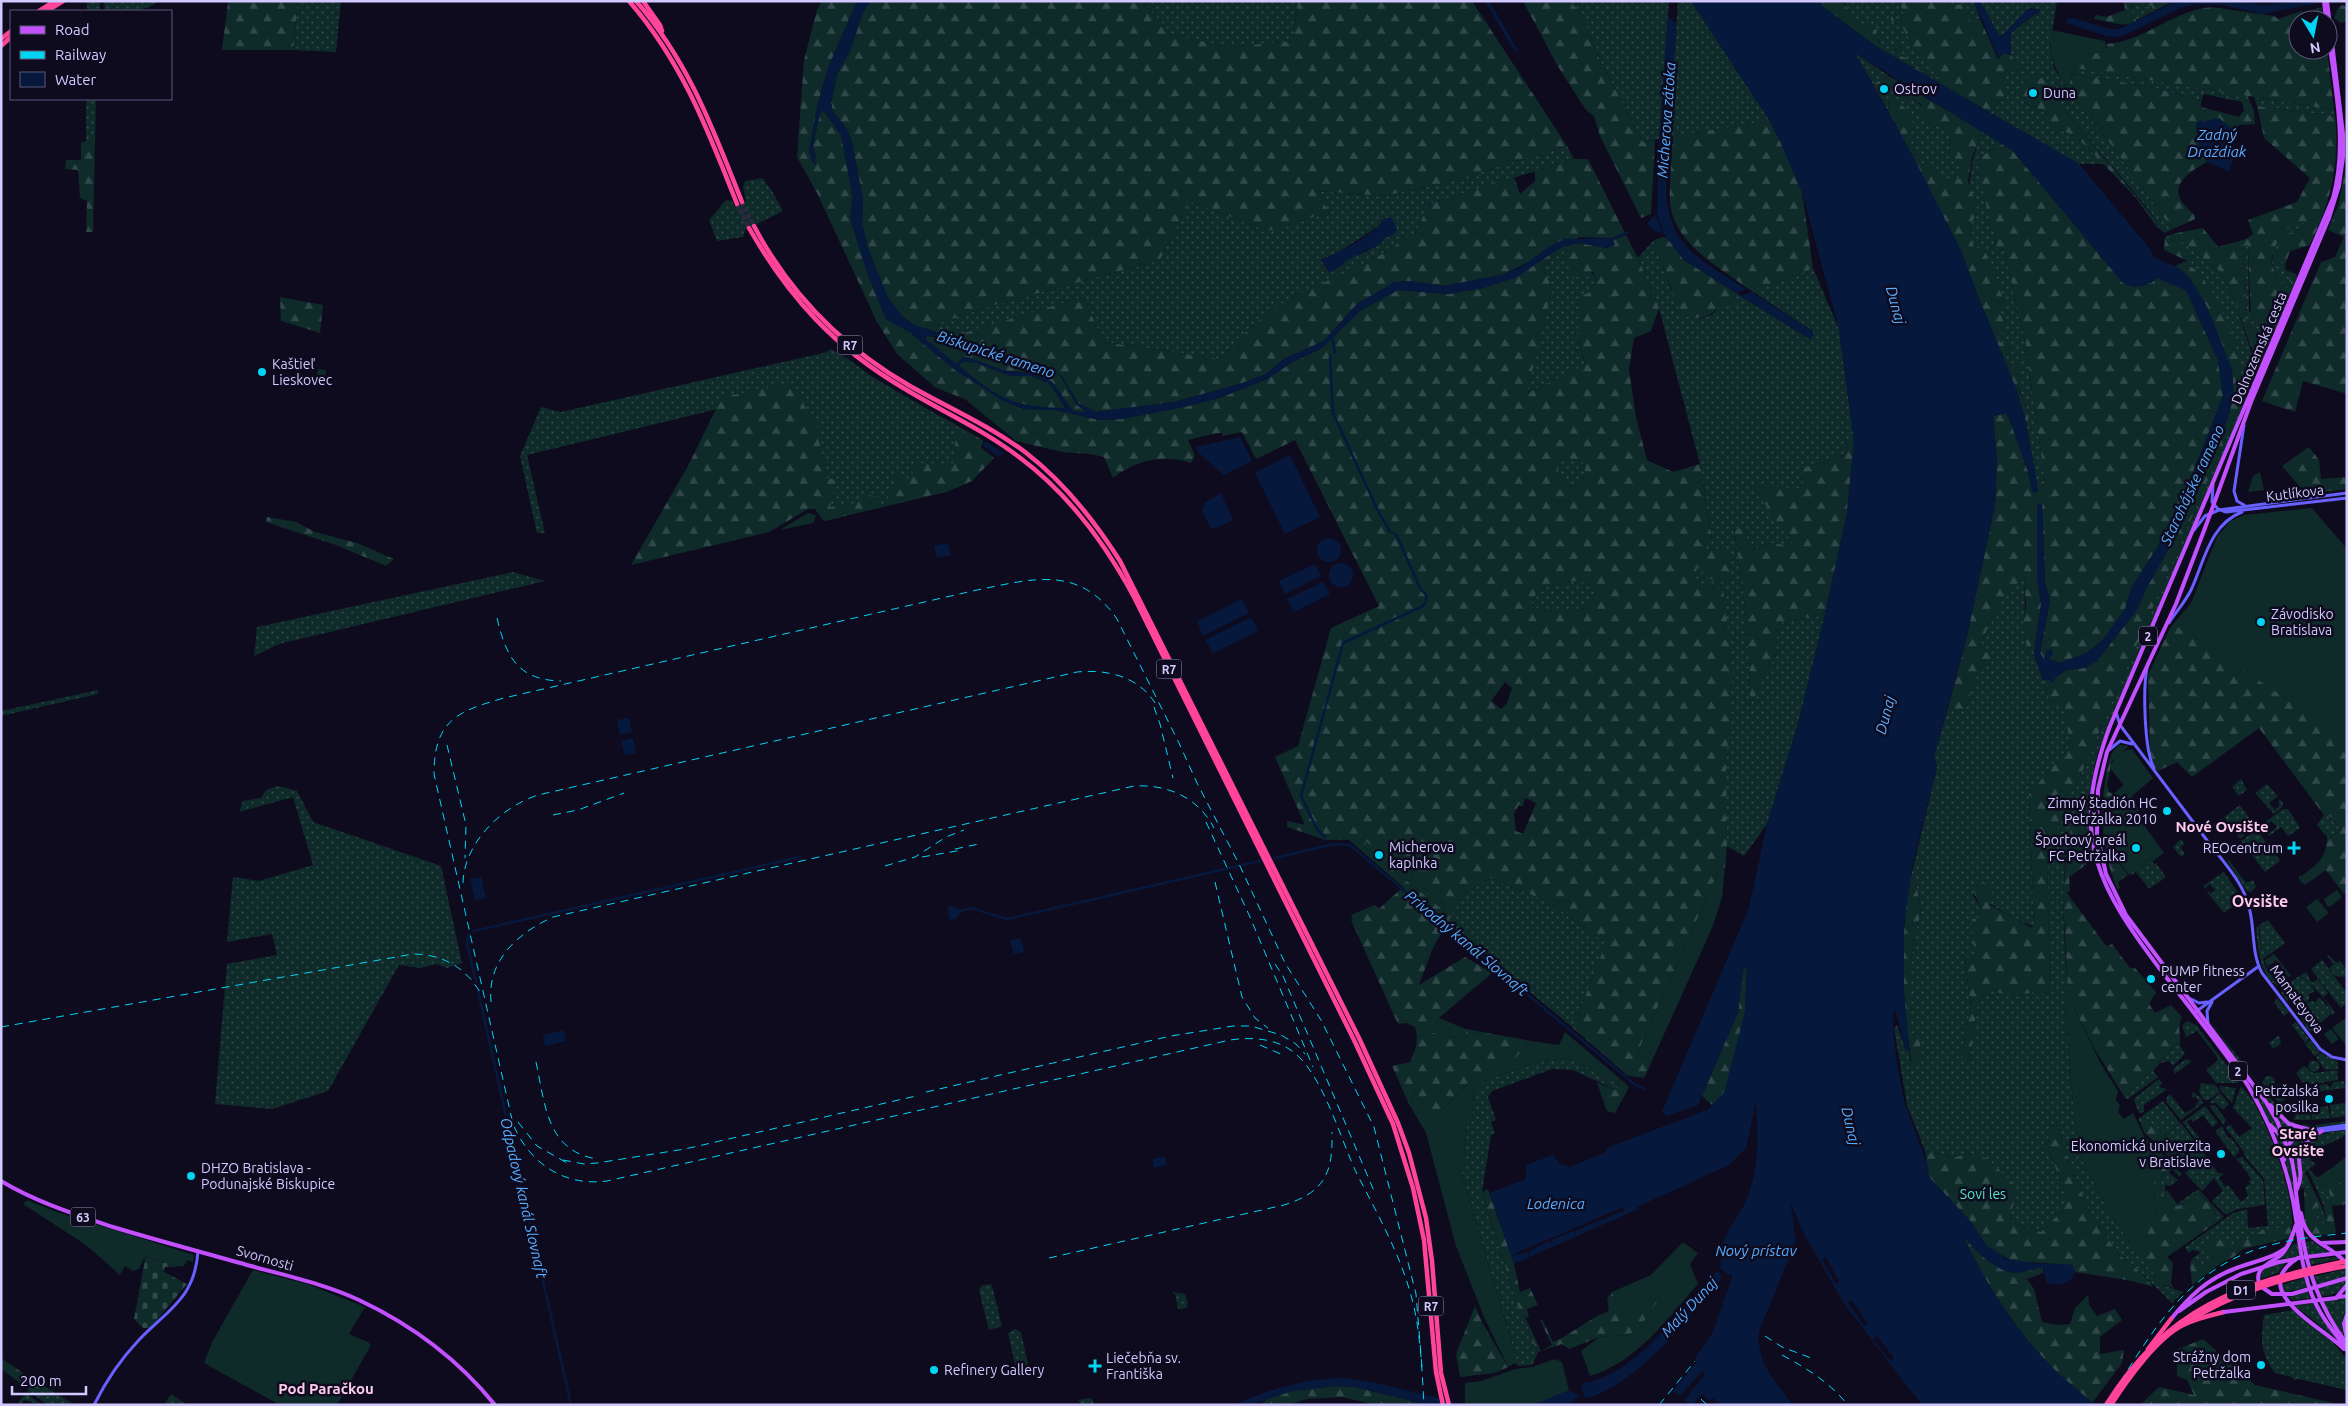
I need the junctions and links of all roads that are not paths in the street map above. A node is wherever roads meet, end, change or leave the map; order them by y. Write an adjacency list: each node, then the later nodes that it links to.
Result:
1 (55, 1): 8 (highway)
2 (64, 1): 9 (highway)
3 (629, 1): 10 (highway)
4 (636, 1): 10 (highway)
5 (643, 1): 10 (highway)
6 (2326, 1): 7 (main road, Dolnozemská cesta / 2)
7 (2326, 7): 13 (main road, Dolnozemská cesta / 2)
8 (41, 10)
9 (49, 10)
10 (662, 32)
11 (2331, 60): 14 (main road, Dolnozemská cesta / 2)
12 (751, 227): 47 (highway, R7)
13 (2244, 420): 17 (street); 21 (main road, Dolnozemská cesta / 2, bridge)
14 (2214, 482): 18 (street); 20 (main road, Dolnozemská cesta / 2)
15 (2347, 493): 17 (street, Kutlíkova)
16 (2347, 498): 19 (street, Kutlíkova)
17 (2250, 506): 18 (street, Kutlíkova)
18 (2219, 510): 19 (street, Kutlíkova); 20 (street)
19 (2246, 510): 21 (street)
20 (2192, 532): 23 (main road, Dolnozemská cesta / 2)
21 (2164, 630): 22 (main road, Dolnozemská cesta / 2)
22 (2148, 664): 24 (main road, Dolnozemská cesta / 2); 27 (street)
23 (2116, 711): 24 (street); 33 (main road, Dolnozemská cesta / 2)
24 (2119, 724): 25 (street); 26 (main road, Dolnozemská cesta / 2)
25 (2136, 748): 26 (street); 27 (street)
26 (2107, 752): 31 (main road, Dolnozemská cesta / 2)
27 (2156, 772): 28 (street)
28 (2212, 847)
29 (2217, 853): 30 (street, Mamateyova)
30 (2259, 966): 32 (street); 35 (street, Mamateyova)
31 (2188, 998): 32 (street); 33 (main road, Dolnozemská cesta / 2)
32 (2212, 1000): 33 (street); 34 (street)
33 (2195, 1012): 34 (main road, Dolnozemská cesta / 2); 37 (main road, Dolnozemská cesta / 2)
34 (2209, 1026): 36 (main road, Dolnozemská cesta / 2)
35 (2347, 1060)
36 (2266, 1102): 39 (main road); 43 (main road, Dolnozemská cesta / 2, bridge)
37 (2266, 1122): 41 (main road); 42 (main road, Dolnozemská cesta / 2)
38 (2347, 1126): 39 (street); 40 (street)
39 (2310, 1130): 41 (street)
40 (2322, 1131): 41 (street); 45 (main road)
41 (2294, 1138): 42 (main road)
42 (2284, 1166): 46 (main road, Dolnozemská cesta / 2)
43 (2295, 1178): 45 (main road, Dolnozemská cesta / 2); 65 (main road)
44 (1, 1181): 51 (main road, Svornosti / 63)
45 (2297, 1189): 49 (main road, 2)
46 (2296, 1223): 50 (main road); 67 (main road, Dolnozemská cesta)
47 (1427, 1239): 70 (highway, R7); 71 (highway, R7)
48 (2347, 1242): 49 (main road)
49 (2318, 1243): 55 (main road)
50 (2287, 1247): 56 (main road, bridge); 62 (main road)
51 (198, 1251): 68 (street); 69 (main road, Svornosti / 63)
52 (2347, 1252): 53 (main road, bridge)
53 (2298, 1258): 62 (main road, bridge); 67 (main road)
54 (2347, 1261): 66 (highway, D1, bridge)
55 (2347, 1265): 63 (highway, D1, bridge)
56 (2347, 1278)
57 (2347, 1285): 59 (main road)
58 (2347, 1296): 59 (main road)
59 (2336, 1298): 60 (main road, bridge)
60 (2224, 1312): 63 (highway, bridge)
61 (2347, 1315): 64 (main road)
62 (2170, 1318): 66 (highway)
63 (2183, 1325): 73 (highway, D1, bridge)
64 (2347, 1339)
65 (2347, 1344)
66 (2148, 1348): 72 (highway, D1, bridge)
67 (2347, 1351)
68 (94, 1405)
69 (496, 1405)
70 (1443, 1405)
71 (1449, 1405)
72 (2106, 1405)
73 (2111, 1405)

